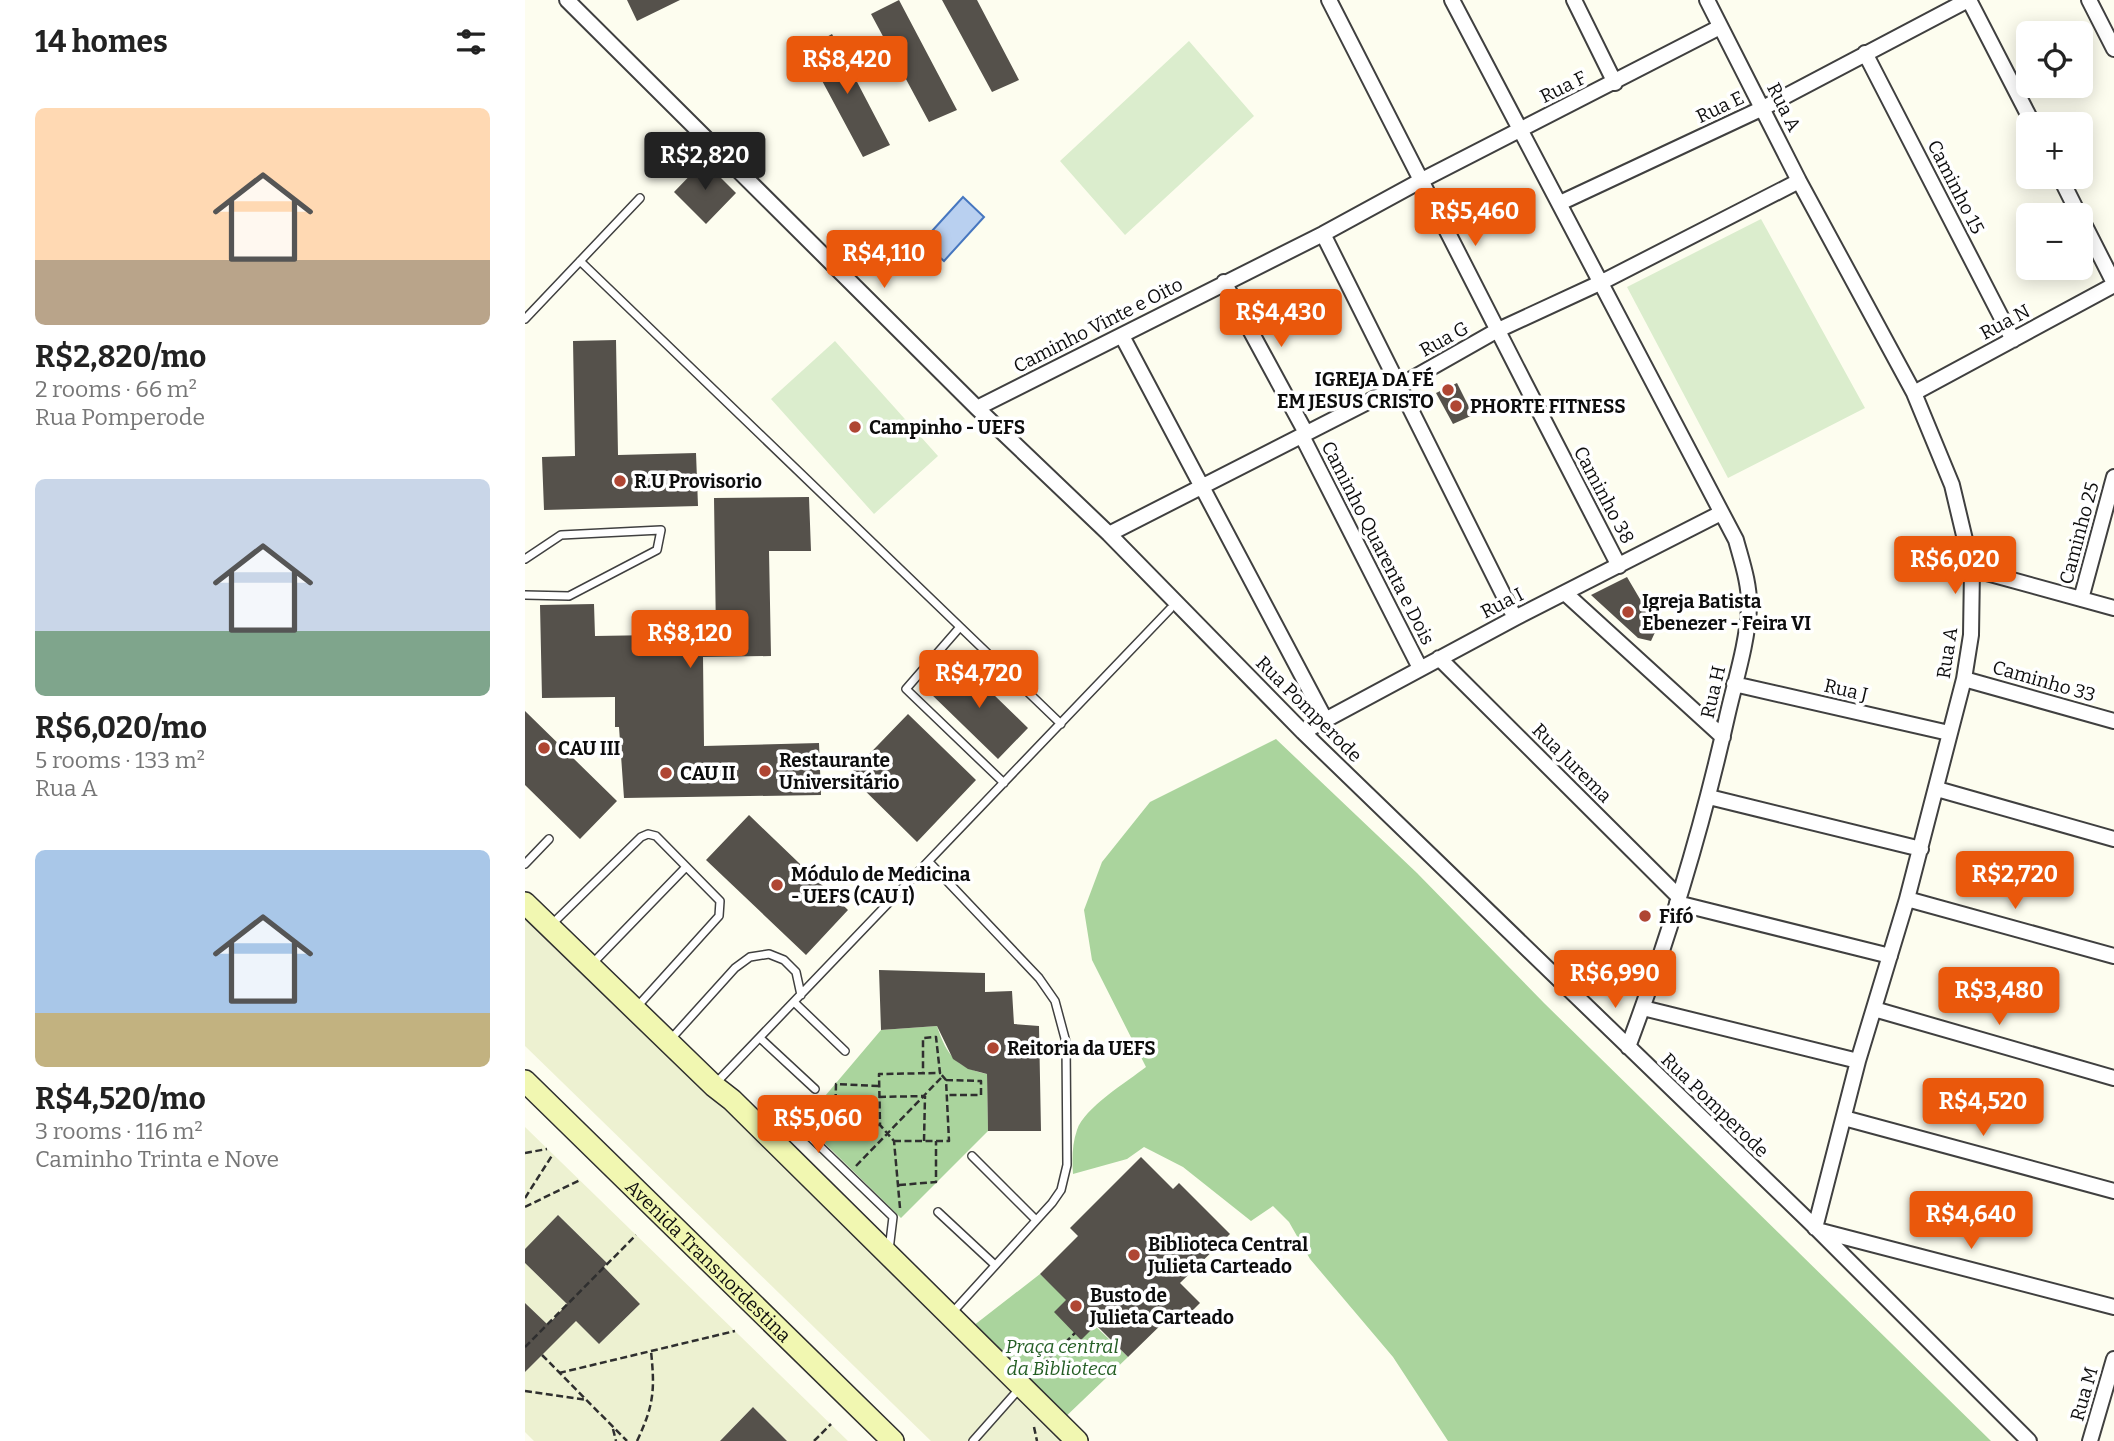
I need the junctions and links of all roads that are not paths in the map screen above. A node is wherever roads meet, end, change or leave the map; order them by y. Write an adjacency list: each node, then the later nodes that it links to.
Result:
1 (567, 0): 31 (street, Rua Pomperode)
2 (1329, 0): 15 (street, Caminho 38)
3 (1452, 0): 14 (street, Rua H)
4 (1574, 0): 11 (street)
5 (1969, 0): 10 (street, Rua E); 13 (street)
6 (2089, 0): 9 (street)
7 (1714, 2): 8 (street, Rua A)
8 (1720, 27): 11 (street, Rua F); 12 (street, Rua A)
9 (2114, 49)
10 (1865, 53): 12 (street, Rua E); 28 (street, Caminho 15)
11 (1615, 83): 14 (street, Rua F)
12 (1763, 108): 16 (street, Rua A); 18 (street, Rua E)
13 (2027, 112)
14 (1521, 129): 15 (street, Rua F); 18 (street, Rua H)
15 (1422, 180): 19 (street, Caminho Vinte e Oito); 26 (street, Caminho 38)
16 (1800, 181): 23 (street, Rua G); 30 (street, Rua A)
17 (640, 198): 21 (lane)
18 (1560, 203): 23 (street, Rua H)
19 (1324, 234): 22 (street, Caminho Vinte e Oito); 29 (street)
20 (2093, 243): 24 (street)
21 (580, 261): 25 (lane); 47 (lane)
22 (1224, 282): 27 (street, Caminho Vinte e Oito); 32 (street, Caminho Quarenta e Dois)
23 (1602, 282): 26 (street, Rua G); 36 (street, Rua H)
24 (2114, 284): 28 (street, Rua N)
25 (525, 319)
26 (1496, 331): 29 (street, Rua G); 39 (street, Caminho 38)
27 (1122, 336): 31 (street, Caminho Vinte e Oito); 34 (street)
28 (2013, 340): 30 (street, Rua N)
29 (1399, 386): 32 (street, Rua G); 46 (street)
30 (1914, 393): 40 (street, Rua A)
31 (977, 408): 37 (street, Rua Pomperode)
32 (1304, 434): 34 (street, Rua G); 49 (street, Caminho Quarenta e Dois)
33 (2114, 477): 35 (street, Caminho 25)
34 (1200, 487): 37 (street, Rua G); 52 (street)
35 (2112, 493): 43 (street, Caminho 25)
36 (1721, 513): 39 (street, Rua I); 51 (street, Rua H)
37 (1109, 534): 44 (street, Rua Pomperode)
38 (525, 559): 42 (lane)
39 (1619, 566): 41 (street, Rua I)
40 (1972, 569): 43 (street); 50 (street, Rua A)
41 (1565, 593): 46 (street, Rua I); 57 (street)
42 (525, 595)
43 (2081, 599): 45 (street)
44 (1173, 606): 54 (lane); 55 (street, Rua Pomperode)
45 (2114, 608)
46 (1515, 618): 48 (street, Rua I)
47 (960, 627): 54 (lane); 58 (lane)
48 (1439, 658): 49 (street, Rua I); 68 (street, Rua Jurema)
49 (1420, 668): 52 (street, Rua I)
50 (1964, 679): 53 (street, Caminho 33); 56 (street, Rua A)
51 (1734, 684): 56 (street, Rua J); 57 (street, Rua H)
52 (1325, 719): 55 (street, Rua I)
53 (2114, 721)
54 (1061, 724): 58 (lane)
55 (1304, 732): 81 (street, Rua Pomperode)
56 (1949, 733): 59 (street, Rua A)
57 (1723, 737): 60 (street, Rua H)
58 (1004, 783): 64 (lane)
59 (1937, 789): 62 (street); 63 (street, Rua A)
60 (1709, 797): 63 (street); 68 (street, Rua H)
61 (549, 839): 65 (lane)
62 (2114, 839)
63 (1921, 849): 67 (street, Rua A)
64 (929, 862): 74 (lane); 93 (lane)
65 (525, 864)
66 (686, 867): 70 (lane); 73 (lane); 77 (lane)
67 (1907, 899): 71 (street, Rua A); 72 (street)
68 (1678, 900): 71 (street); 76 (street, Rua H)
69 (525, 903): 70 (street)
70 (549, 927): 73 (street)
71 (1889, 956): 78 (street, Rua A)
72 (2114, 956)
73 (590, 966): 77 (street)
74 (801, 995): 75 (lane); 80 (lane)
75 (794, 1002): 79 (lane); 82 (lane)
76 (1643, 1007): 81 (street, Rua H); 83 (street)
77 (635, 1009): 80 (street)
78 (1874, 1009): 83 (street, Rua A); 84 (street)
79 (759, 1038): 86 (lane); 87 (lane)
80 (668, 1042): 86 (street)
81 (1628, 1047): 94 (street, Rua Pomperode)
82 (845, 1051)
83 (1857, 1061): 88 (street, Rua A)
84 (2114, 1078)
85 (525, 1081): 102 (street, Avenida Transnordestina)
86 (714, 1086): 89 (street)
87 (815, 1089)
88 (1844, 1118): 91 (street); 94 (street, Rua A)
89 (768, 1136): 95 (street); 95 (lane)
90 (972, 1156): 93 (lane)
91 (2114, 1191)
92 (938, 1212): 96 (lane)
93 (1036, 1220): 96 (lane)
94 (1816, 1229): 97 (street); 105 (street, Rua Pomperode)
95 (889, 1254): 98 (street)
96 (995, 1265): 98 (lane)
97 (2114, 1307)
98 (950, 1314): 101 (street)
99 (2114, 1359): 100 (street, Rua M)
100 (2112, 1375): 106 (street, Rua M)
101 (1022, 1385): 103 (lane); 104 (street)
102 (893, 1441)
103 (973, 1441)
104 (1077, 1441)
105 (2029, 1441)
106 (2090, 1441)

